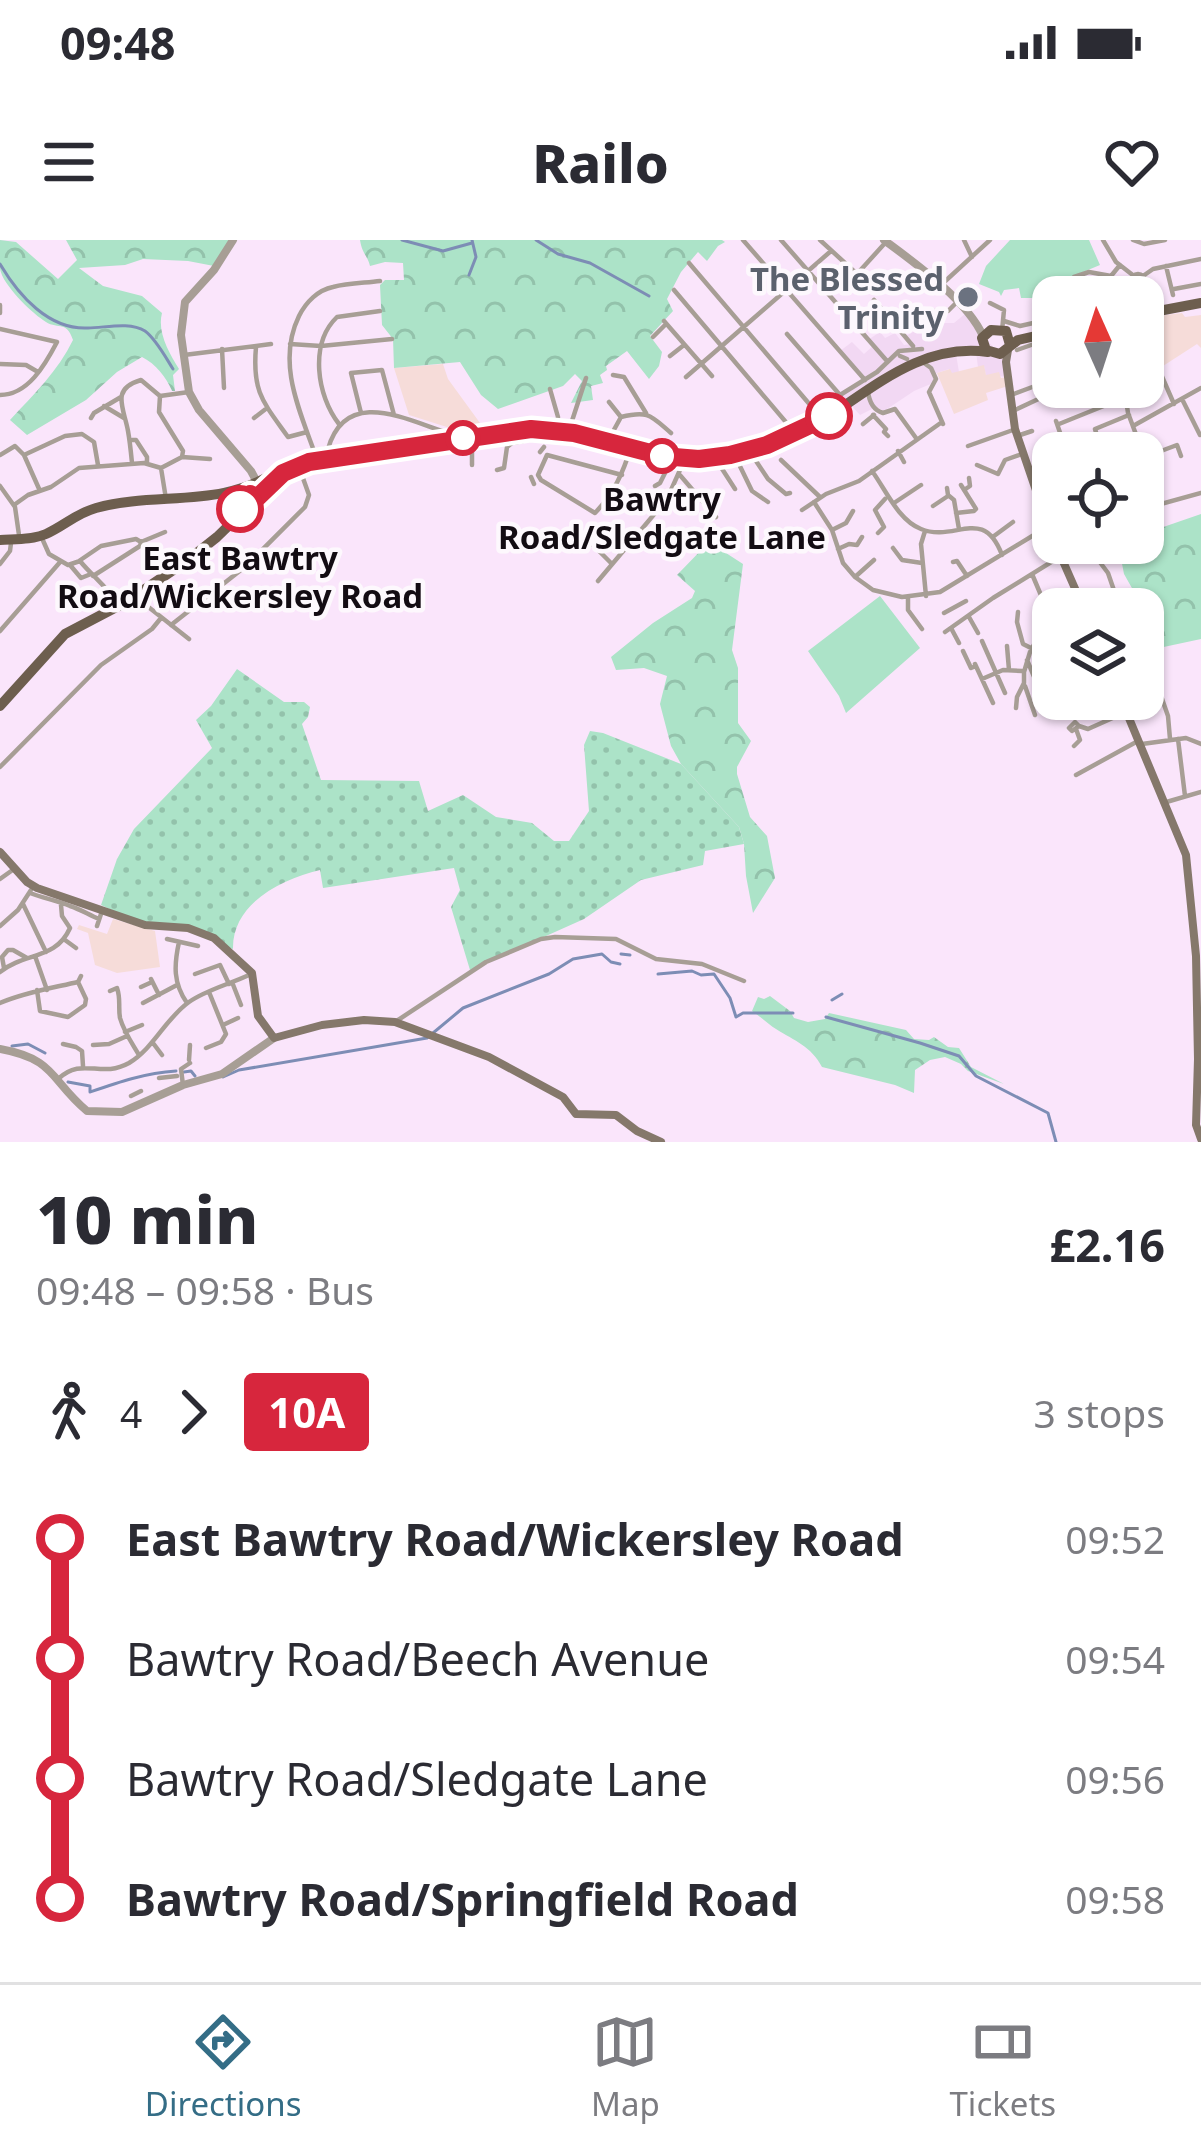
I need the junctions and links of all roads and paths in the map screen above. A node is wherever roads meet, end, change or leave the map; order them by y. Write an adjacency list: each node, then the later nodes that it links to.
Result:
1 (233, 240): 52 (street)
2 (743, 240): 27 (street)
3 (781, 240): 17 (street)
4 (820, 240): 11 (street)
5 (964, 240): 12 (street)
6 (990, 240): 12 (street)
7 (1103, 240): 15 (street)
8 (1133, 240): 9 (street)
9 (1165, 240)
10 (885, 241): 11 (street); 25 (street)
11 (831, 251): 17 (street)
12 (972, 257): 25 (street)
13 (1201, 259): 16 (street)
14 (689, 263): 36 (street)
15 (1120, 266): 20 (street); 21 (street)
16 (1166, 266): 22 (street); 24 (street)
17 (809, 272): 27 (street); 55 (street)
18 (1077, 276): 19 (street)
19 (1111, 276)
20 (1111, 276)
21 (1134, 276)
22 (1143, 276)
23 (380, 281): 46 (street)
24 (1201, 284)
25 (941, 285): 31 (street)
26 (674, 290): 49 (street)
27 (787, 291): 36 (street); 70 (street)
28 (874, 300): 54 (street)
29 (1164, 301): 30 (main road)
30 (1201, 301)
31 (957, 302): 34 (street); 44 (street)
32 (990, 303): 44 (street)
33 (380, 311): 48 (street)
34 (935, 311)
35 (26, 324): 41 (street)
36 (745, 328): 49 (street); 90 (street)
37 (0, 329): 41 (street)
38 (1032, 332): 44 (main road)
39 (787, 334): 70 (street)
40 (1032, 334): 44 (street)
41 (23, 336): 60 (street)
42 (653, 337): 47 (street)
43 (392, 339): 48 (street)
44 (998, 340): 54 (main road); 54 (main road); 72 (main road)
45 (271, 344): 50 (street)
46 (290, 344): 48 (street); 102 (street)
47 (684, 345): 53 (street); 57 (street)
48 (321, 346): 96 (street)
49 (722, 346): 57 (street); 103 (street)
50 (256, 347): 51 (street); 81 (street)
51 (222, 349): 52 (street); 67 (street)
52 (184, 355): 71 (street)
53 (670, 356)
54 (913, 357): 55 (street); 70 (main road); 90 (main road); 115 (street)
55 (887, 362): 70 (street)
56 (0, 364): 60 (street)
57 (701, 364): 62 (street); 63 (street)
58 (395, 369): 59 (street)
59 (382, 370): 86 (street); 89 (street)
60 (38, 372): 73 (street)
61 (613, 375): 87 (street)
62 (712, 376)
63 (686, 377)
64 (586, 378): 98 (street)
65 (1164, 380): 79 (street)
66 (1032, 387): 72 (street)
67 (224, 388)
68 (1201, 388): 76 (street)
69 (550, 389): 98 (street)
70 (866, 389): 84 (main road); 88 (street)
71 (189, 392): 74 (street); 153 (street)
72 (1009, 393): 85 (main road)
73 (0, 395)
74 (160, 396): 75 (street); 129 (street)
75 (121, 397): 80 (street); 94 (street)
76 (1183, 399): 79 (street); 110 (street)
77 (609, 402): 92 (street)
78 (1032, 402): 85 (street)
79 (1174, 404): 99 (street)
80 (104, 406): 93 (street); 94 (street)
81 (267, 408): 95 (street); 102 (street)
82 (1096, 408): 105 (street)
83 (1128, 408): 91 (street)
84 (838, 409): 103 (main road); 122 (street)
85 (1012, 412): 104 (main road)
86 (361, 413): 89 (street); 96 (street)
87 (646, 413): 92 (street); 109 (street)
88 (875, 413): 97 (street); 112 (street); 115 (street)
89 (394, 415): 108 (street)
90 (817, 415): 103 (main road)
91 (1129, 416): 99 (street); 106 (street)
92 (621, 417): 111 (street)
93 (91, 418)
94 (125, 418): 116 (street)
95 (254, 418)
96 (339, 424): 121 (street)
97 (863, 424)
98 (564, 426): 100 (main road); 111 (main road)
99 (1133, 426): 107 (street)
100 (523, 428): 108 (main road); 114 (main road); 117 (main road); 144 (street)
101 (1032, 431): 104 (street)
102 (307, 432): 131 (street)
103 (789, 432): 117 (main road); 122 (main road)
104 (1016, 432): 118 (street); 124 (main road)
105 (1061, 432)
106 (1095, 432)
107 (1135, 432)
108 (433, 433): 121 (main road)
109 (671, 434)
110 (1200, 435)
111 (610, 436): 117 (main road)
112 (887, 436)
113 (1174, 436): 119 (street)
114 (472, 437): 121 (main road); 135 (street)
115 (916, 437): 123 (street)
116 (130, 440): 137 (street); 138 (street)
117 (636, 446): 142 (main road); 146 (street)
118 (968, 446)
119 (1177, 446): 120 (street); 128 (street)
120 (1164, 450)
121 (333, 452): 131 (main road); 131 (street)
122 (751, 452): 132 (street); 142 (main road); 160 (street)
123 (898, 452): 136 (street); 145 (street)
124 (1022, 454): 139 (street); 147 (main road)
125 (0, 455): 126 (street)
126 (24, 455): 127 (street); 156 (street)
127 (98, 455): 140 (street); 141 (street)
128 (1181, 456)
129 (182, 457): 130 (street); 143 (street)
130 (207, 458)
131 (306, 458): 153 (main road); 157 (street)
132 (736, 458): 134 (street); 164 (street)
133 (781, 460): 163 (street)
134 (717, 461): 142 (street); 154 (street)
135 (475, 462)
136 (904, 462)
137 (146, 463): 138 (street); 143 (street)
138 (132, 464): 140 (street)
139 (977, 465)
140 (98, 466): 141 (street)
141 (86, 467): 156 (street)
142 (680, 467): 152 (street); 170 (street); 197 (street)
143 (161, 468): 161 (street)
144 (503, 470)
145 (872, 471): 155 (street); 162 (street)
146 (622, 475): 146 (street)
147 (1032, 476)
148 (969, 478): 169 (street)
149 (836, 479): 155 (street)
150 (921, 485): 162 (street)
151 (0, 486): 166 (street)
152 (655, 486)
153 (257, 489): 161 (main road); 205 (main road)
154 (735, 489)
155 (840, 489): 163 (street)
156 (40, 491): 166 (street)
157 (308, 492): 159 (street); 214 (street)
158 (1201, 493): 165 (street)
159 (316, 494)
160 (790, 494)
161 (166, 499): 180 (main road)
162 (889, 499): 175 (street); 177 (street)
163 (818, 500): 168 (street); 174 (street)
164 (769, 502)
165 (1164, 503)
166 (14, 505): 183 (street)
167 (932, 507): 169 (street)
168 (802, 510)
169 (956, 513): 173 (street)
170 (716, 517)
171 (852, 517): 174 (street)
172 (1013, 522): 181 (street)
173 (959, 529): 175 (street); 181 (street)
174 (832, 530): 186 (street)
175 (925, 531): 194 (street)
176 (165, 532): 184 (street)
177 (882, 532)
178 (1032, 532): 187 (street)
179 (583, 535): 197 (street)
180 (41, 536): 183 (main road); 192 (street)
181 (994, 536): 187 (street)
182 (863, 539): 186 (street)
183 (10, 540): 193 (street)
184 (141, 542): 188 (street); 200 (street)
185 (893, 548): 190 (street)
186 (838, 550): 202 (street)
187 (1002, 555): 201 (street)
188 (79, 560): 196 (street); 200 (street)
189 (874, 560): 202 (street)
190 (902, 560): 194 (street); 198 (street)
191 (957, 560): 201 (street)
192 (61, 561): 196 (street); 216 (street)
193 (0, 563)
194 (922, 563): 206 (street)
195 (1048, 564): 199 (street)
196 (70, 565): 200 (street)
197 (612, 565): 203 (street)
198 (898, 568)
199 (1032, 574): 204 (street); 211 (street)
200 (92, 575): 209 (street)
201 (967, 576): 206 (street)
202 (855, 577): 207 (street)
203 (598, 580)
204 (1038, 588)
205 (134, 595): 209 (main road); 213 (street)
206 (926, 596): 207 (street)
207 (908, 598): 215 (street)
208 (967, 603): 210 (street)
209 (118, 605): 232 (main road)
210 (944, 614)
211 (968, 615): 217 (street); 220 (street)
212 (1016, 615): 222 (street)
213 (161, 618): 214 (street); 243 (street)
214 (171, 625): 218 (street)
215 (922, 629)
216 (0, 631)
217 (978, 633)
218 (189, 639)
219 (982, 641): 228 (street)
220 (959, 643)
221 (1007, 646): 226 (street)
222 (1031, 649): 224 (street)
223 (963, 651): 229 (street)
224 (1027, 661): 225 (street); 227 (street)
225 (1032, 669)
226 (1010, 670): 227 (street); 228 (street)
227 (1024, 671): 230 (street)
228 (995, 673): 229 (street); 231 (street)
229 (982, 679): 233 (street)
230 (1024, 683): 235 (street); 236 (street)
231 (1006, 693)
232 (0, 703)
233 (991, 703)
234 (1164, 705): 239 (street)
235 (1032, 706)
236 (1016, 708)
237 (1108, 720): 242 (street)
238 (1129, 720): 240 (main road)
239 (1174, 739): 240 (street); 241 (street); 246 (street)
240 (1138, 743): 244 (street); 247 (main road)
241 (1201, 744)
242 (1074, 746)
243 (0, 767)
244 (1076, 775)
245 (1201, 792): 246 (street)
246 (1185, 796): 247 (street)
247 (1163, 803): 254 (main road)
248 (0, 852): 249 (main road)
249 (14, 869): 250 (street); 251 (main road)
250 (0, 879)
251 (31, 889): 252 (street); 253 (street); 267 (main road)
252 (23, 904): 256 (street); 262 (street)
253 (62, 904): 255 (street); 258 (street)
254 (1197, 915): 300 (main road)
255 (99, 920)
256 (0, 926)
257 (167, 939): 259 (street)
258 (65, 940): 261 (street); 262 (street)
259 (179, 942): 260 (street); 271 (street)
260 (198, 946)
261 (76, 948)
262 (46, 952): 263 (street)
263 (31, 957): 266 (street); 266 (street); 275 (street)
264 (212, 957): 265 (street)
265 (216, 966): 268 (street); 270 (street)
266 (2, 970)
267 (252, 973): 270 (street); 287 (main road)
268 (195, 974)
269 (744, 981): 283 (street)
270 (231, 983): 276 (street); 281 (street)
271 (177, 985): 277 (street); 280 (street)
272 (141, 986): 277 (street)
273 (113, 989): 286 (street)
274 (37, 990): 275 (street); 275 (street); 278 (street)
275 (47, 990)
276 (209, 992): 280 (street); 285 (street)
277 (159, 995): 279 (street)
278 (0, 1003)
279 (142, 1003)
280 (187, 1003): 288 (street)
281 (241, 1006)
282 (238, 1018): 285 (street)
283 (395, 1022): 287 (main road); 301 (main road)
284 (142, 1025): 286 (street)
285 (223, 1025): 292 (street)
286 (126, 1034): 290 (street); 294 (street)
287 (274, 1038): 299 (street)
288 (152, 1043): 294 (street); 295 (street)
289 (63, 1044): 296 (street)
290 (93, 1045)
291 (188, 1047): 299 (street)
292 (206, 1048)
293 (0, 1049): 298 (street)
294 (140, 1055): 296 (street)
295 (162, 1055)
296 (82, 1067): 298 (street)
297 (159, 1078): 299 (street)
298 (58, 1079): 299 (street)
299 (182, 1080)
300 (1201, 1139)
301 (661, 1142)

